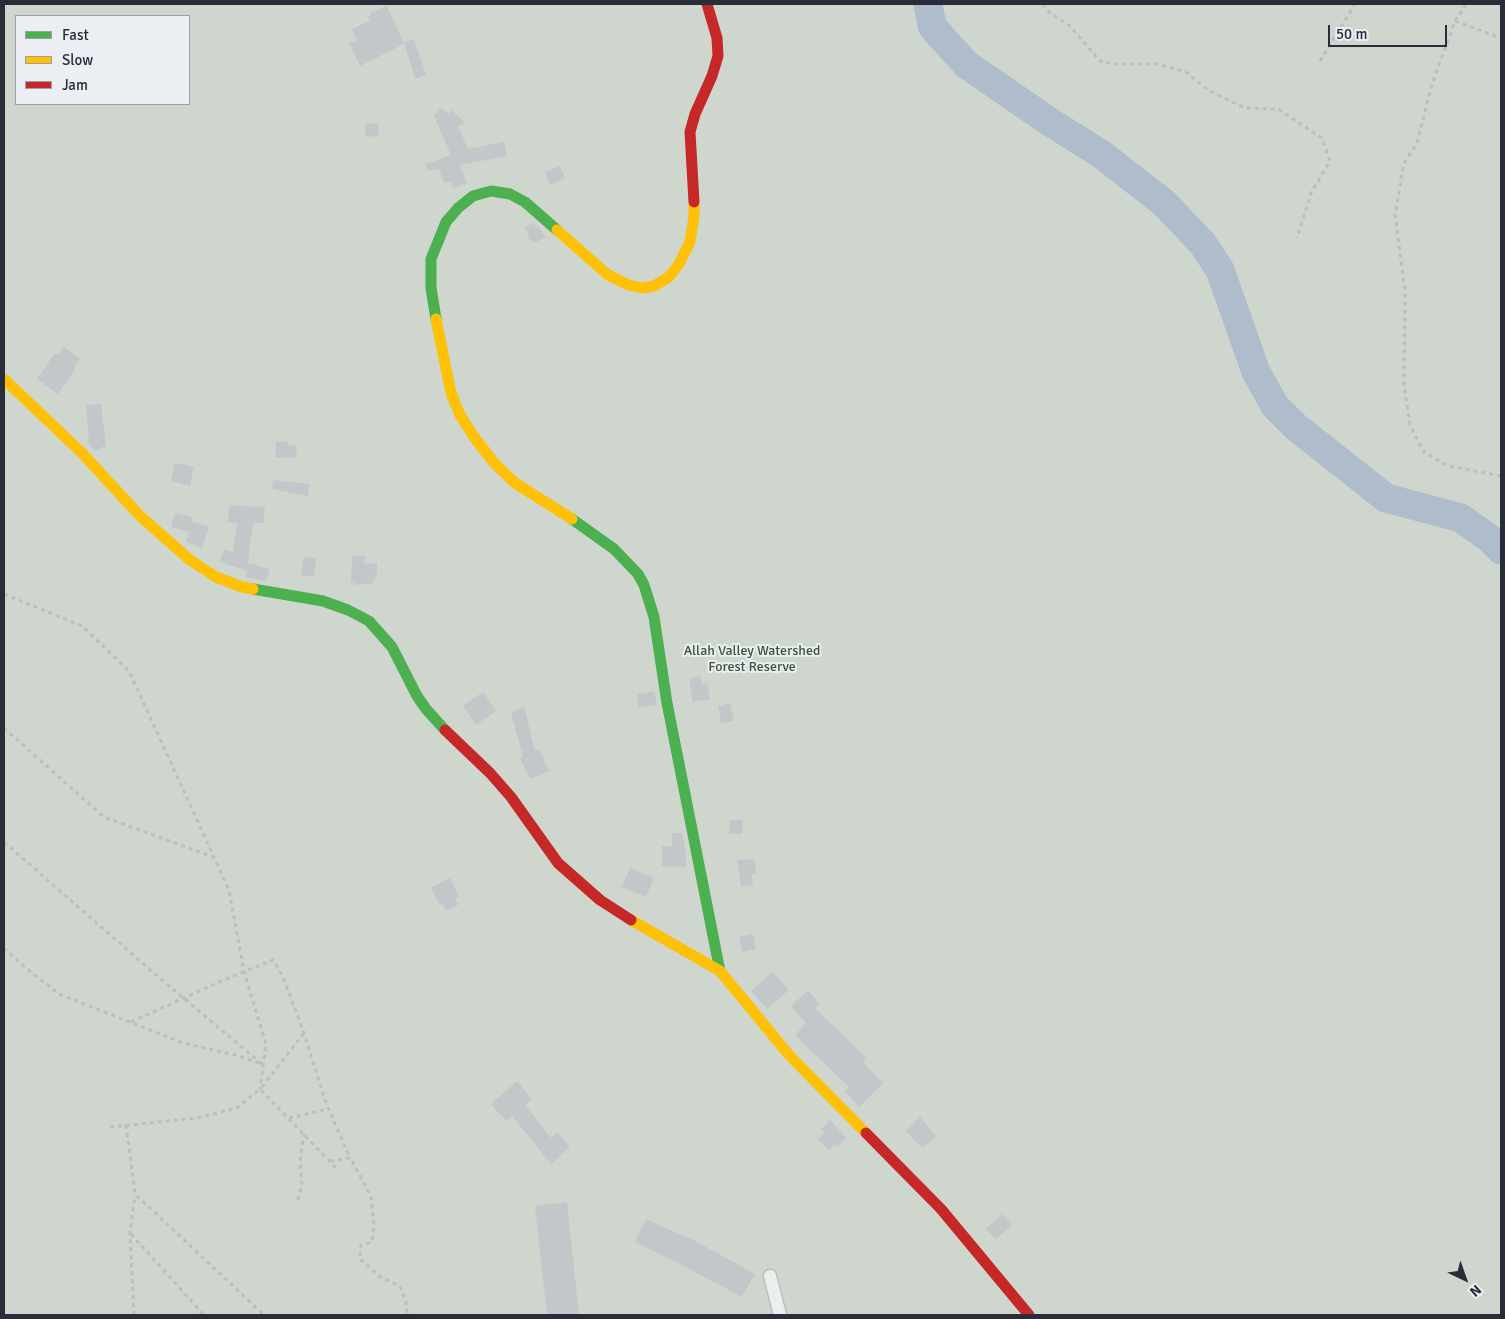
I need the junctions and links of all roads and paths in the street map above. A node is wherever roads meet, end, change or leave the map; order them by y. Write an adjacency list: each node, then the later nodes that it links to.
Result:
1 (706, 4): 16 (street)
2 (1043, 4): 8 (path)
3 (1355, 4): 7 (path)
4 (1466, 4): 5 (path)
5 (1455, 22): 6 (path); 10 (path)
6 (1501, 38)
7 (1320, 61)
8 (1297, 238)
9 (4, 379): 16 (street)
10 (1501, 476)
11 (4, 594): 14 (path)
12 (4, 728): 14 (path)
13 (4, 842): 18 (path)
14 (214, 857): 17 (path)
15 (4, 948): 19 (path)
16 (720, 971): 40 (street)
17 (244, 972): 18 (path); 20 (path); 21 (path)
18 (184, 998): 19 (path); 21 (path)
19 (131, 1022): 21 (path)
20 (304, 1033): 22 (path); 23 (path)
21 (264, 1065): 22 (path)
22 (260, 1089): 24 (path); 25 (path)
23 (328, 1109): 24 (path); 28 (path)
24 (289, 1118): 27 (path)
25 (126, 1125): 26 (path); 31 (path)
26 (110, 1127)
27 (304, 1134): 29 (path); 32 (path)
28 (350, 1158): 29 (path); 38 (path)
29 (329, 1161): 30 (path)
30 (339, 1171)
31 (136, 1194): 33 (path); 37 (path)
32 (298, 1200)
33 (130, 1233): 35 (path); 36 (path)
34 (770, 1276): 39 (street)
35 (134, 1315)
36 (204, 1315)
37 (264, 1315)
38 (407, 1315)
39 (780, 1315)
40 (1029, 1315)

